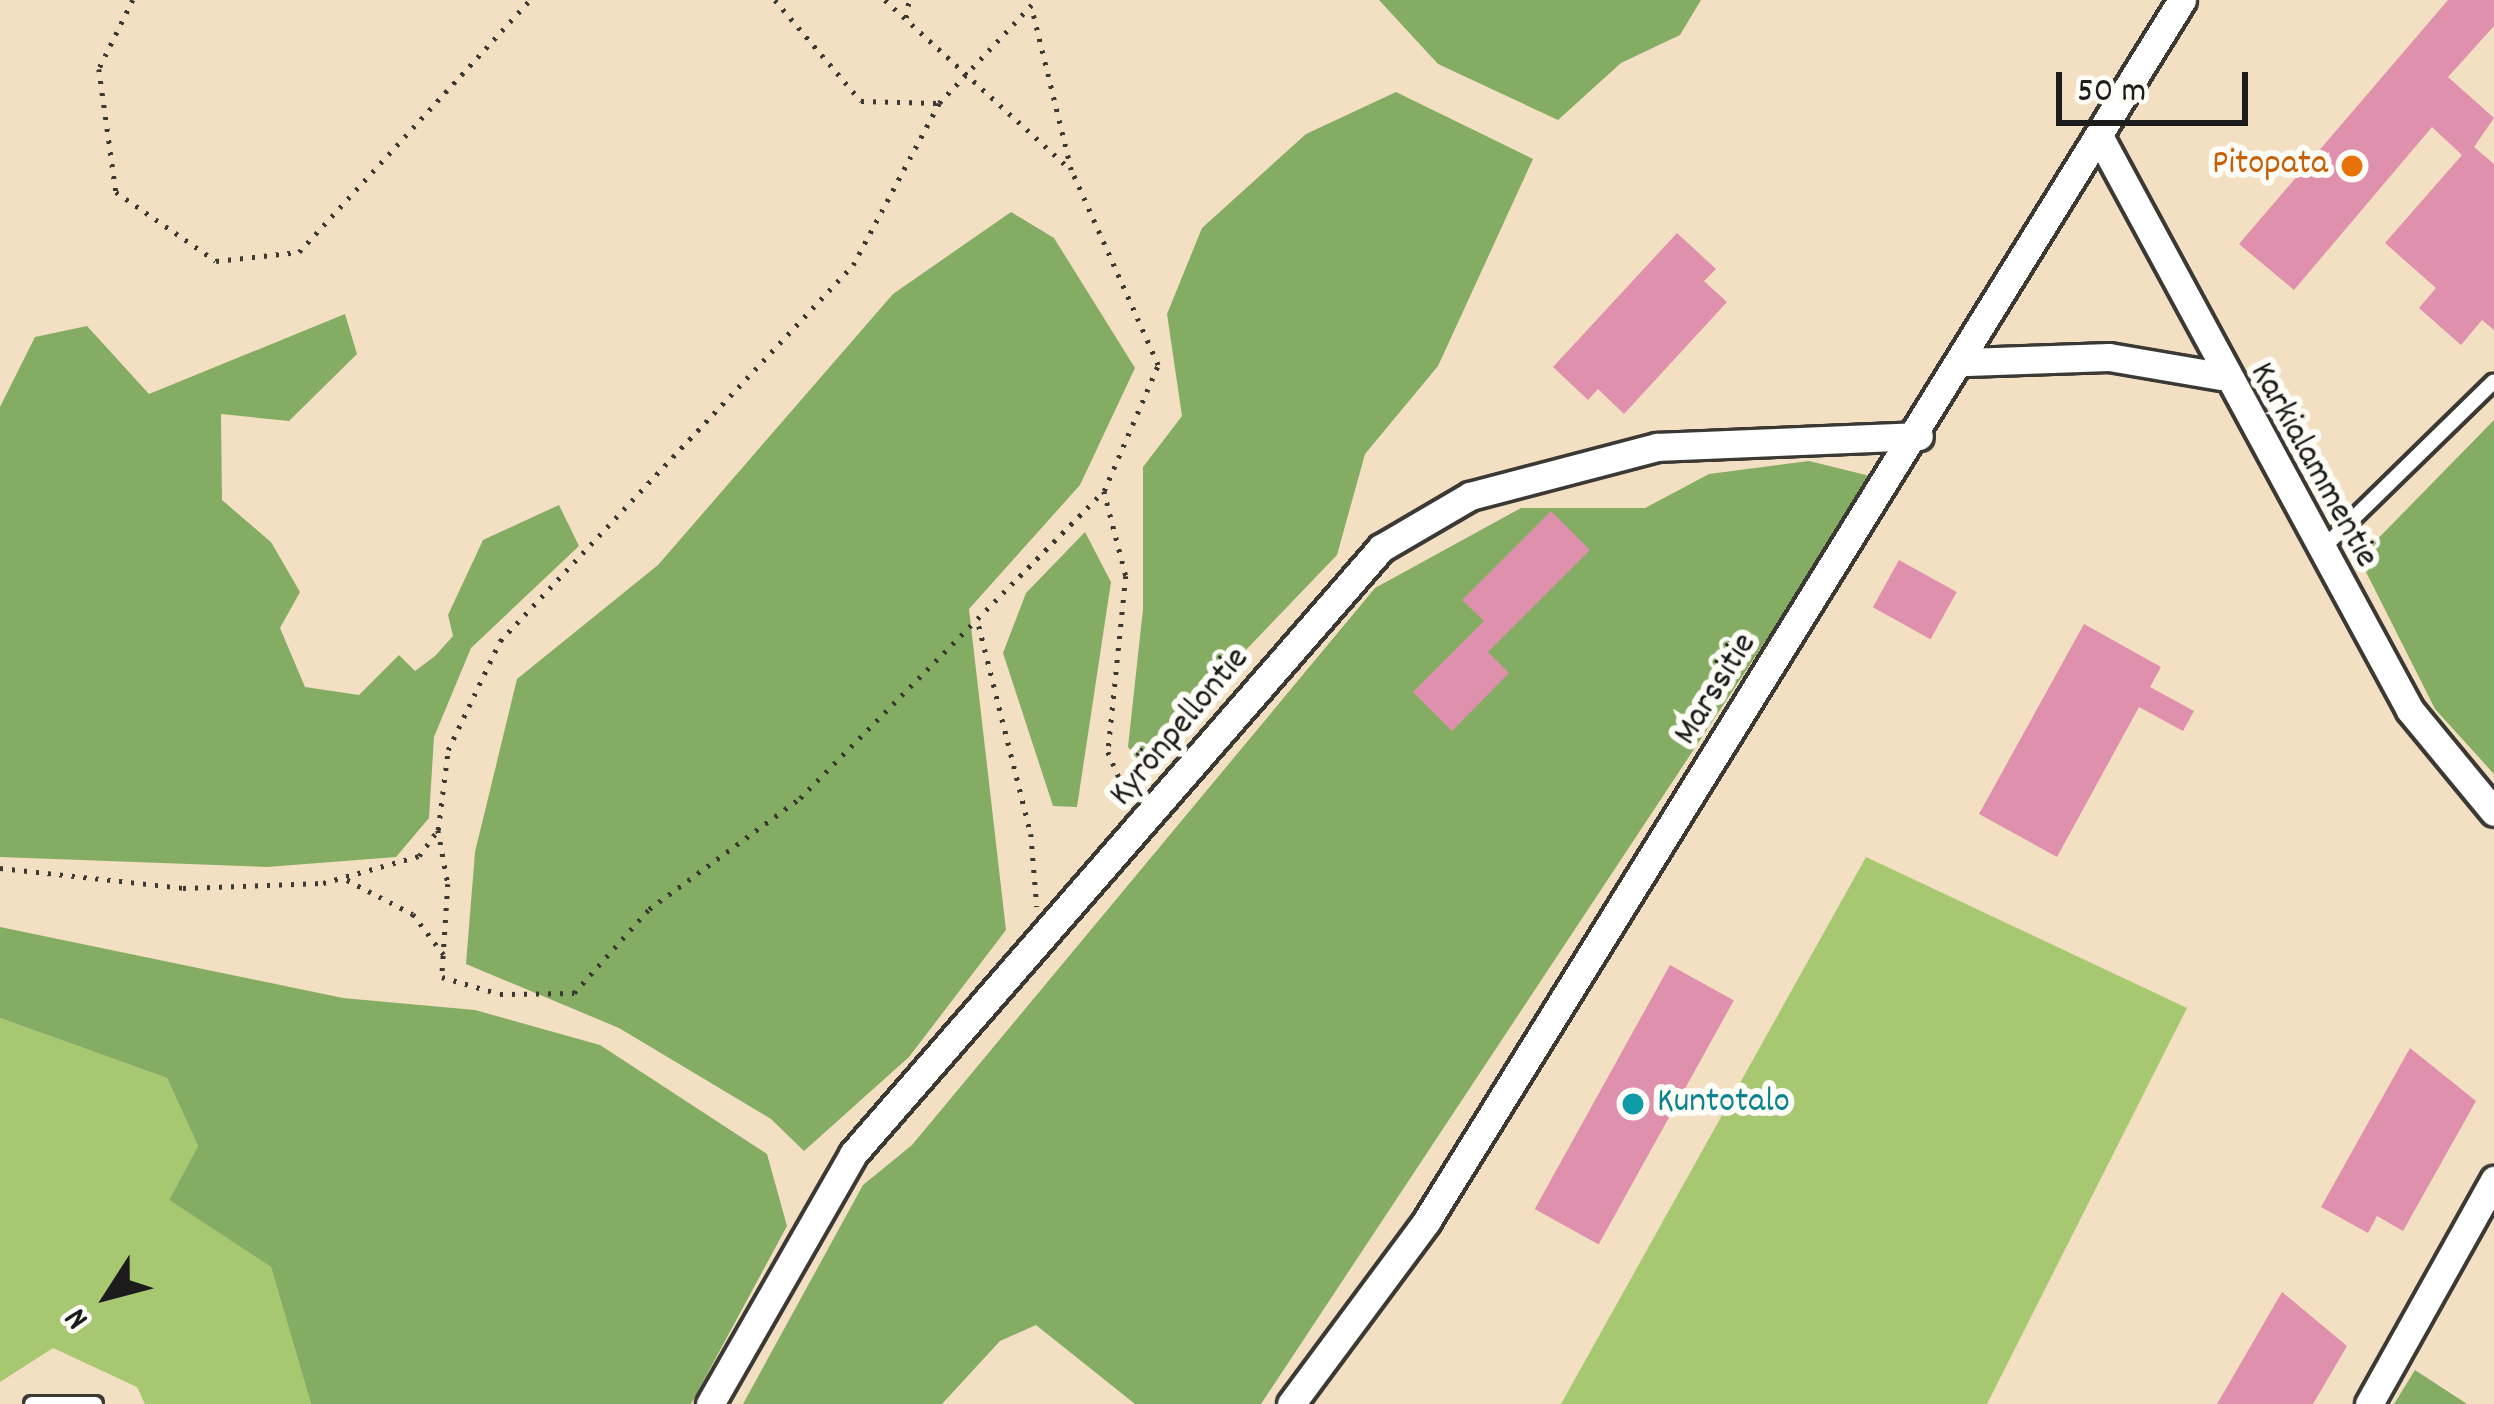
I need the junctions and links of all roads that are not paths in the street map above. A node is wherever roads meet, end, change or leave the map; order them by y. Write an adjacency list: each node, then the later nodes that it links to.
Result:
1 (2182, 0): 2 (street, Marssitie)
2 (2099, 136): 3 (street, Marssitie); 4 (street, Karkialammentie)
3 (1967, 362): 4 (street); 6 (street, Marssitie)
4 (2220, 376): 7 (street, Karkialammentie)
5 (2494, 381): 7 (lane)
6 (1919, 436): 10 (street, Marssitie); 13 (street, Kyrönpellontie)
7 (2319, 553): 8 (street, Karkialammentie)
8 (2494, 812)
9 (2494, 1180): 14 (street)
10 (1296, 1402)
11 (32, 1404): 12 (lane)
12 (95, 1404)
13 (710, 1404)
14 (2369, 1404)

